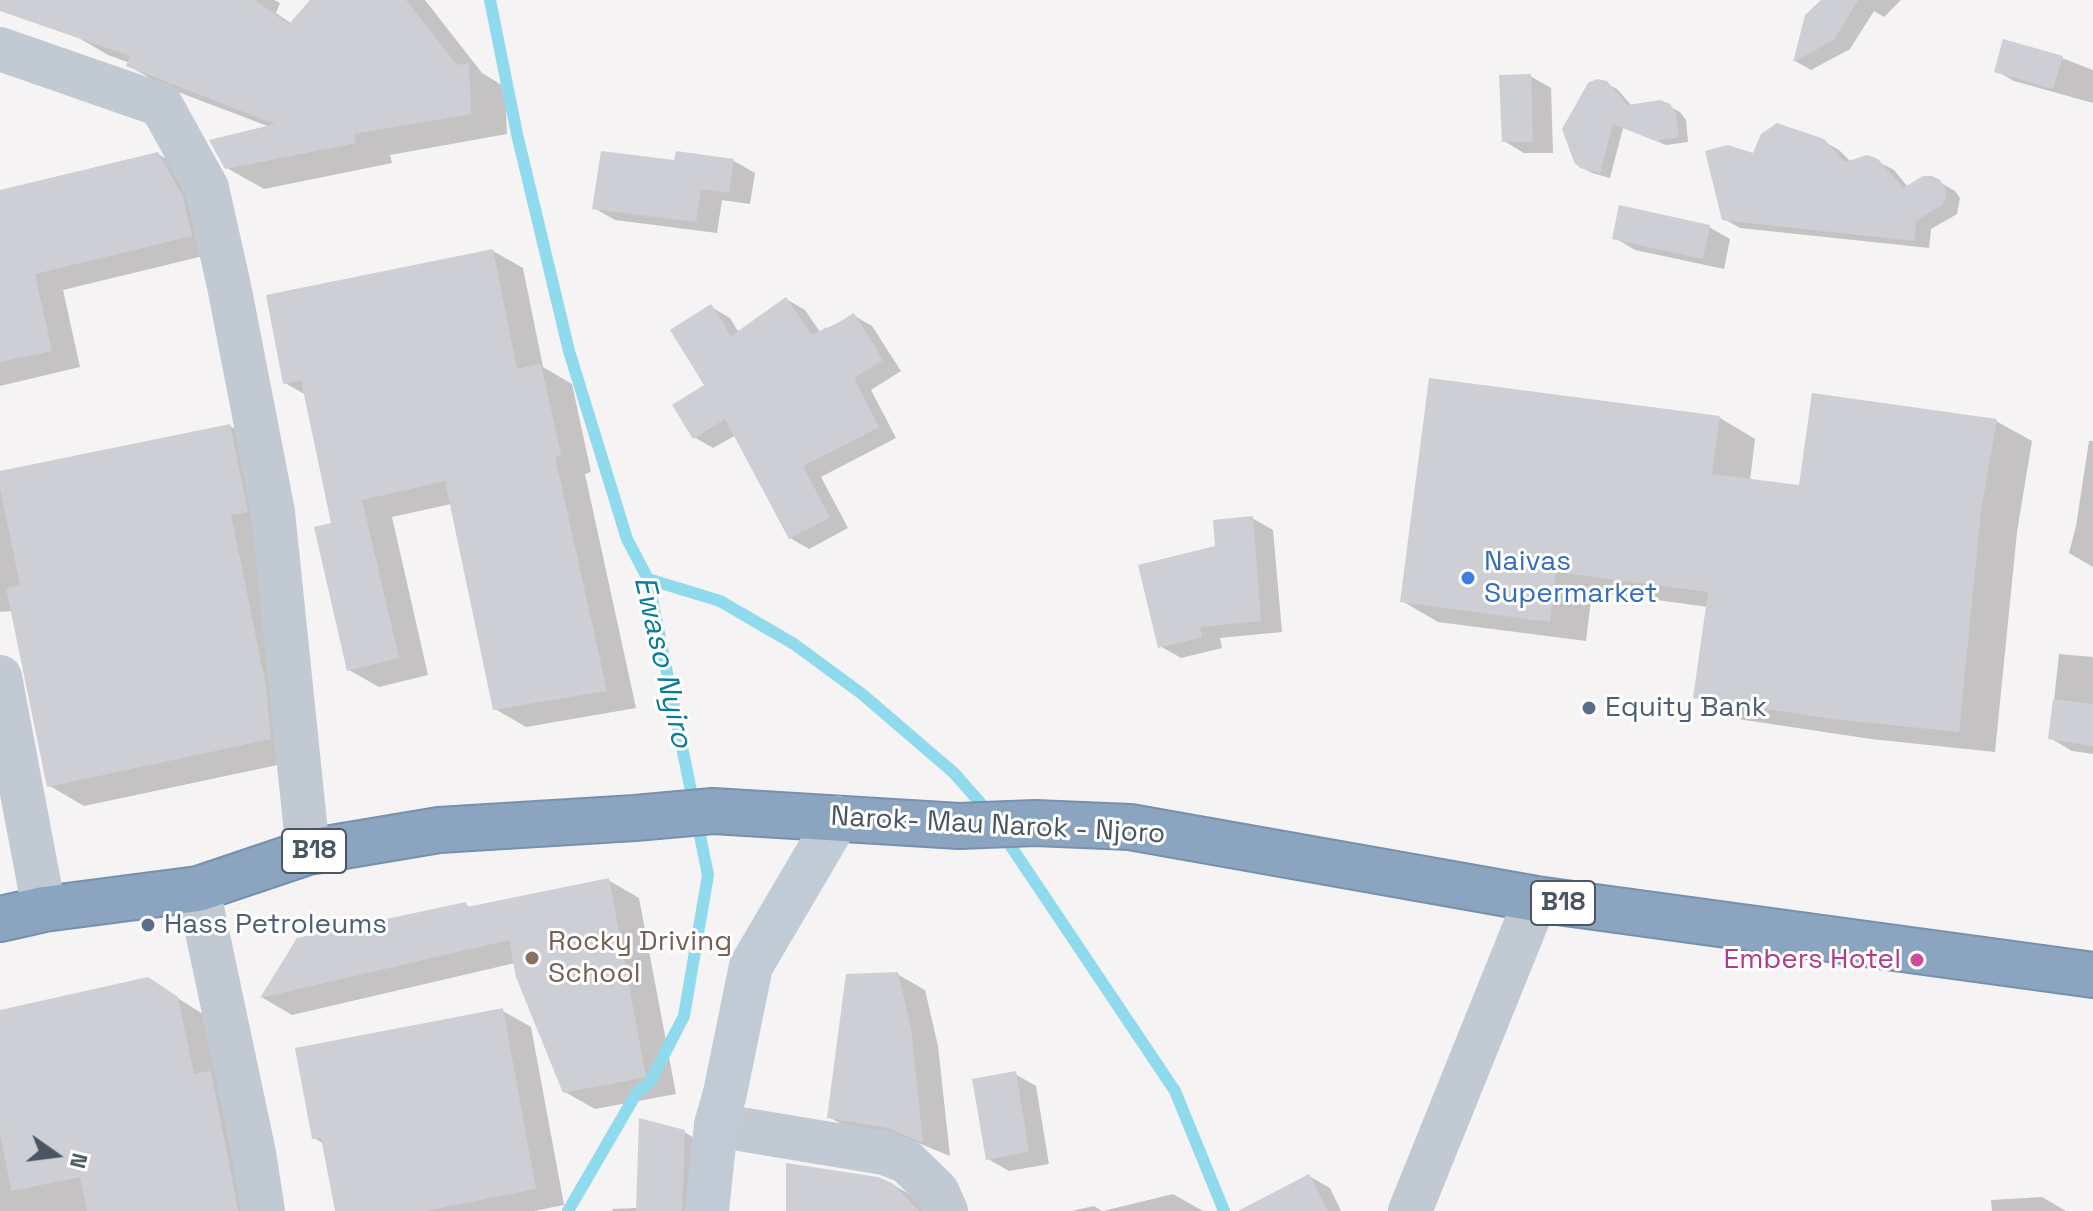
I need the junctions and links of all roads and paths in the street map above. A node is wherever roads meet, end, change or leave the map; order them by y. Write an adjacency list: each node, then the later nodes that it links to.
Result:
1 (0, 49): 4 (street)
2 (0, 677): 7 (street)
3 (838, 818): 4 (highway, Narok- Mau Narok - Njoro / B18); 6 (highway, Narok- Mau Narok - Njoro / B18); 10 (main road)
4 (308, 852): 5 (highway, Narok- Mau Narok - Njoro / B18)
5 (198, 889): 7 (highway, Narok- Mau Narok - Njoro / B18); 11 (street)
6 (1536, 899): 9 (highway, Narok- Mau Narok - Njoro / B18); 14 (street)
7 (44, 909): 8 (highway, Narok- Mau Narok - Njoro / B18)
8 (0, 919)
9 (2093, 975)
10 (716, 1125): 12 (main road); 13 (street)
11 (263, 1211)
12 (707, 1211)
13 (946, 1211)
14 (1410, 1211)

